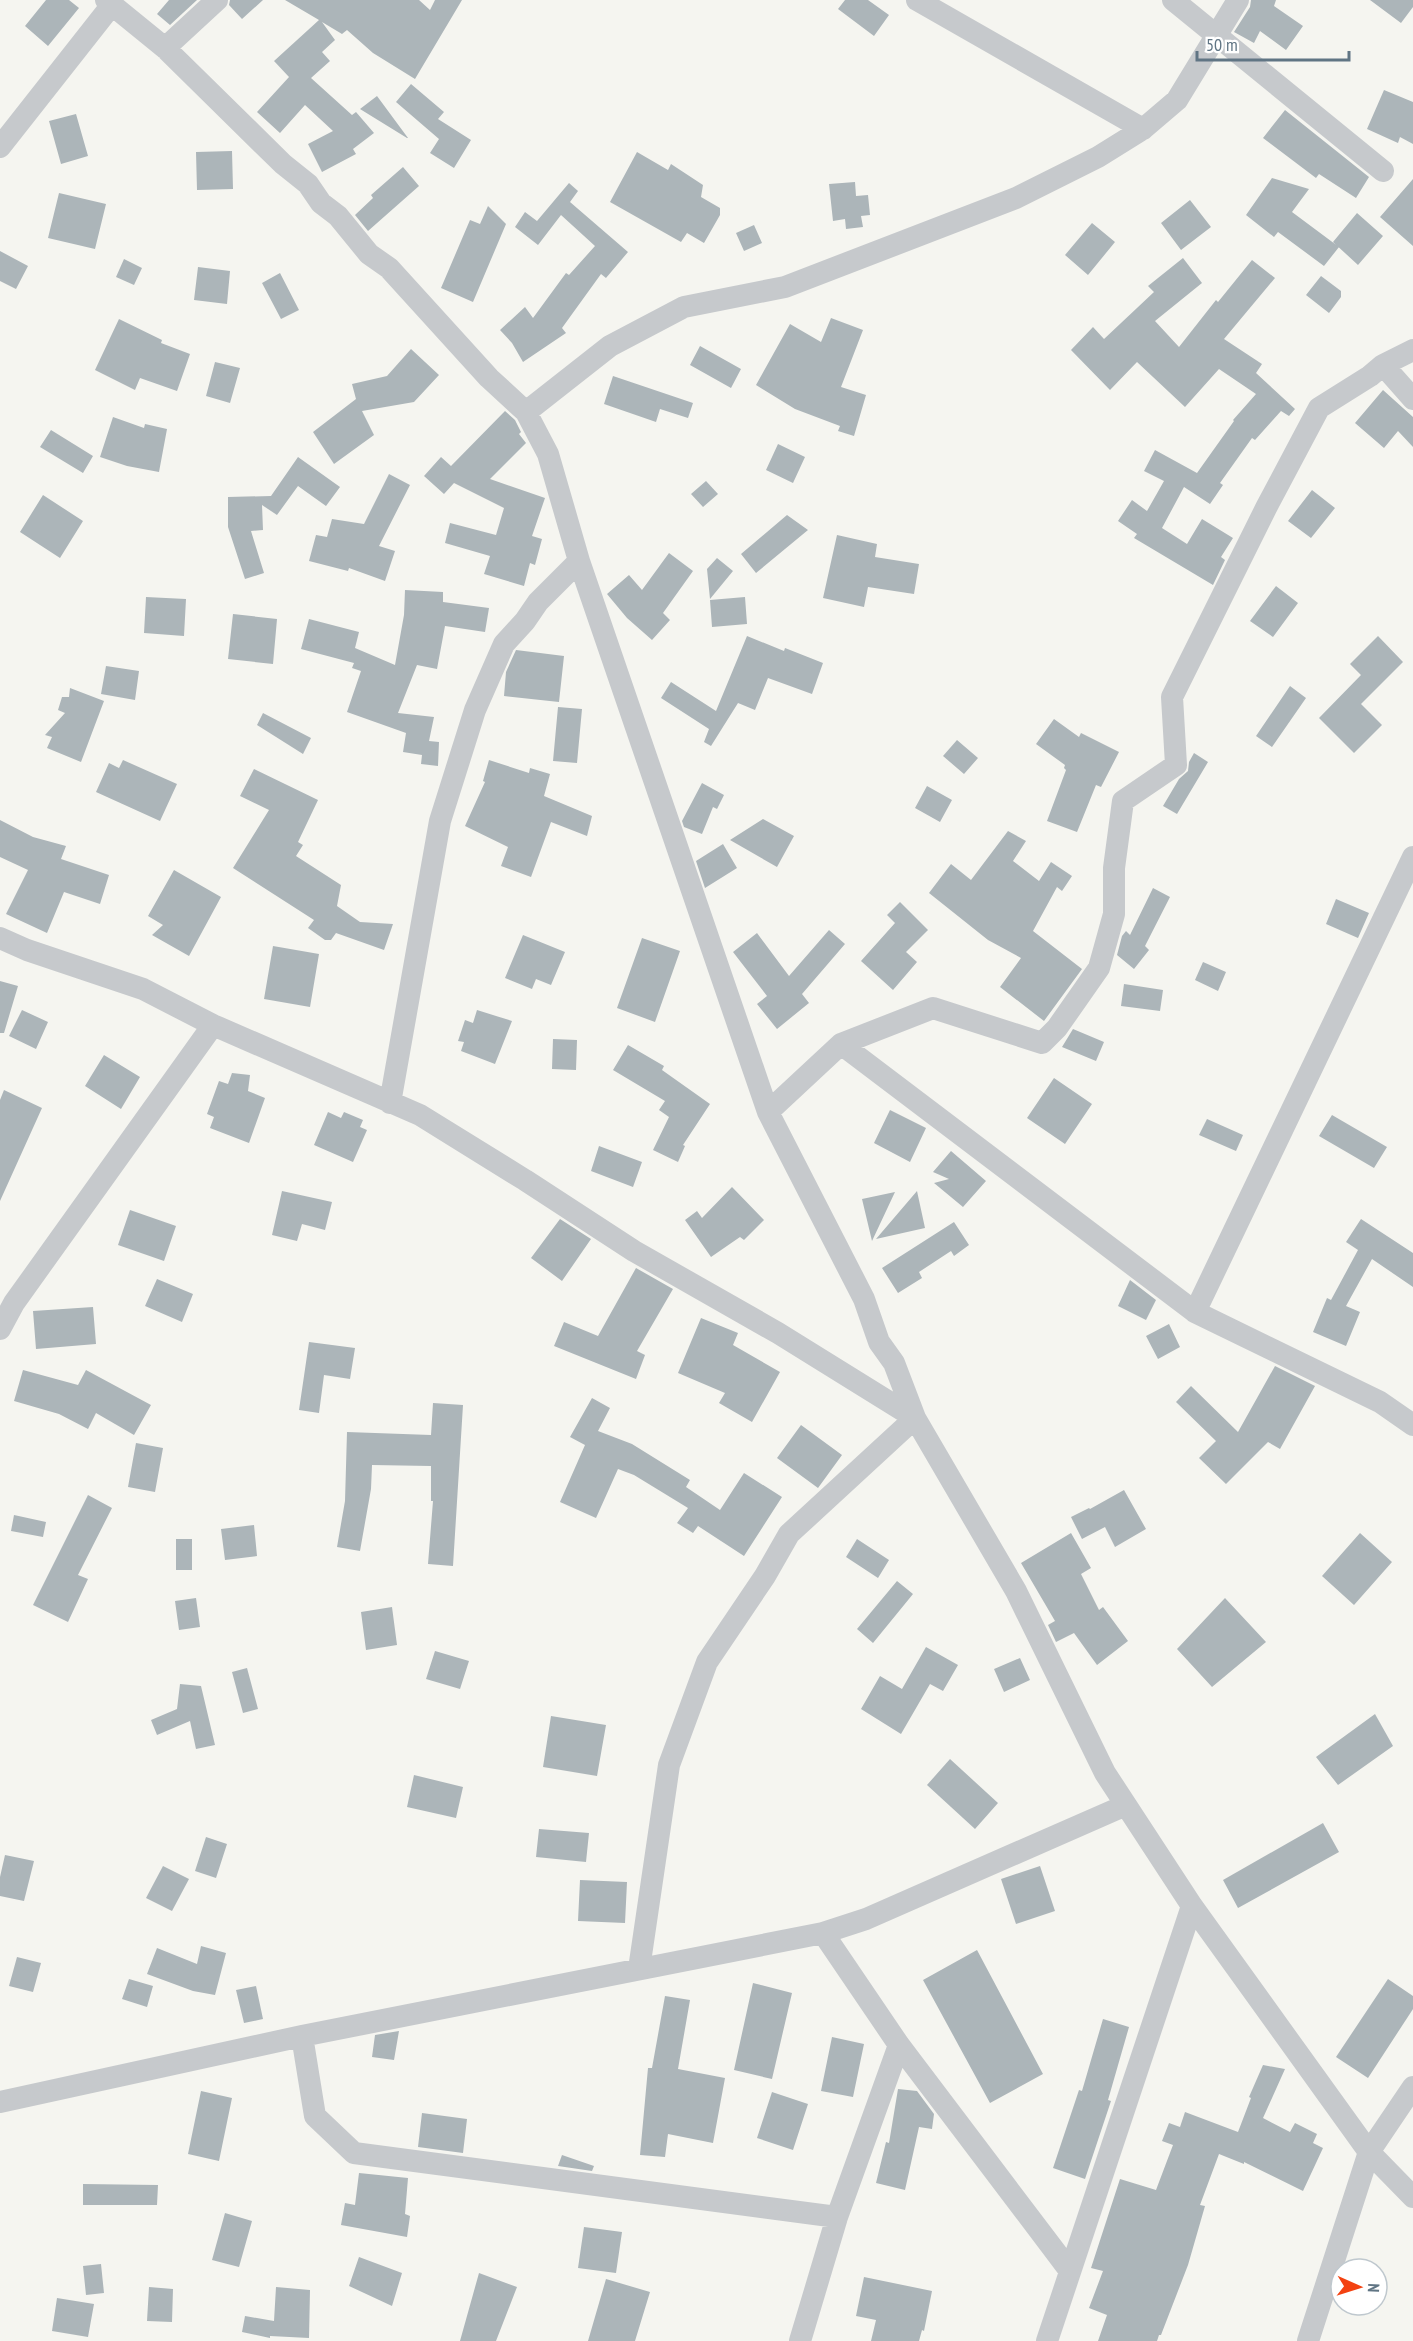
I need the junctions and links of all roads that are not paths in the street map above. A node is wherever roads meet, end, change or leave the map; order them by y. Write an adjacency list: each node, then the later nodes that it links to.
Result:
1 (217, 0): 7 (street)
2 (917, 0): 8 (street)
3 (1173, 0): 6 (street)
4 (1238, 0): 6 (street)
5 (109, 3): 7 (street); 9 (street)
6 (1217, 38): 8 (street); 10 (street)
7 (165, 48): 14 (street)
8 (1143, 129): 14 (street)
9 (0, 147)
10 (1383, 171)
11 (1413, 350): 12 (street)
12 (1383, 365): 13 (street); 19 (street)
13 (1413, 399)
14 (526, 412): 15 (street)
15 (579, 561): 20 (street); 21 (street)
16 (1413, 857): 22 (street)
17 (0, 939): 18 (street)
18 (213, 1025): 20 (street); 23 (street)
19 (842, 1044): 21 (street); 22 (street)
20 (390, 1103): 24 (street)
21 (768, 1112): 24 (street)
22 (1195, 1312): 25 (street)
23 (0, 1329)
24 (915, 1418): 26 (street); 29 (street)
25 (1413, 1425)
26 (1126, 1805): 27 (street); 28 (street)
27 (1192, 1906): 34 (street); 37 (street)
28 (823, 1933): 29 (street); 31 (street)
29 (639, 1969): 30 (street)
30 (302, 2036): 33 (street); 36 (street)
31 (899, 2045): 36 (street); 37 (street)
32 (1413, 2087): 34 (street)
33 (0, 2102)
34 (1369, 2152): 35 (street); 40 (street)
35 (1413, 2197)
36 (837, 2217): 38 (street)
37 (1070, 2271): 39 (street)
38 (800, 2341)
39 (1047, 2341)
40 (1308, 2341)

